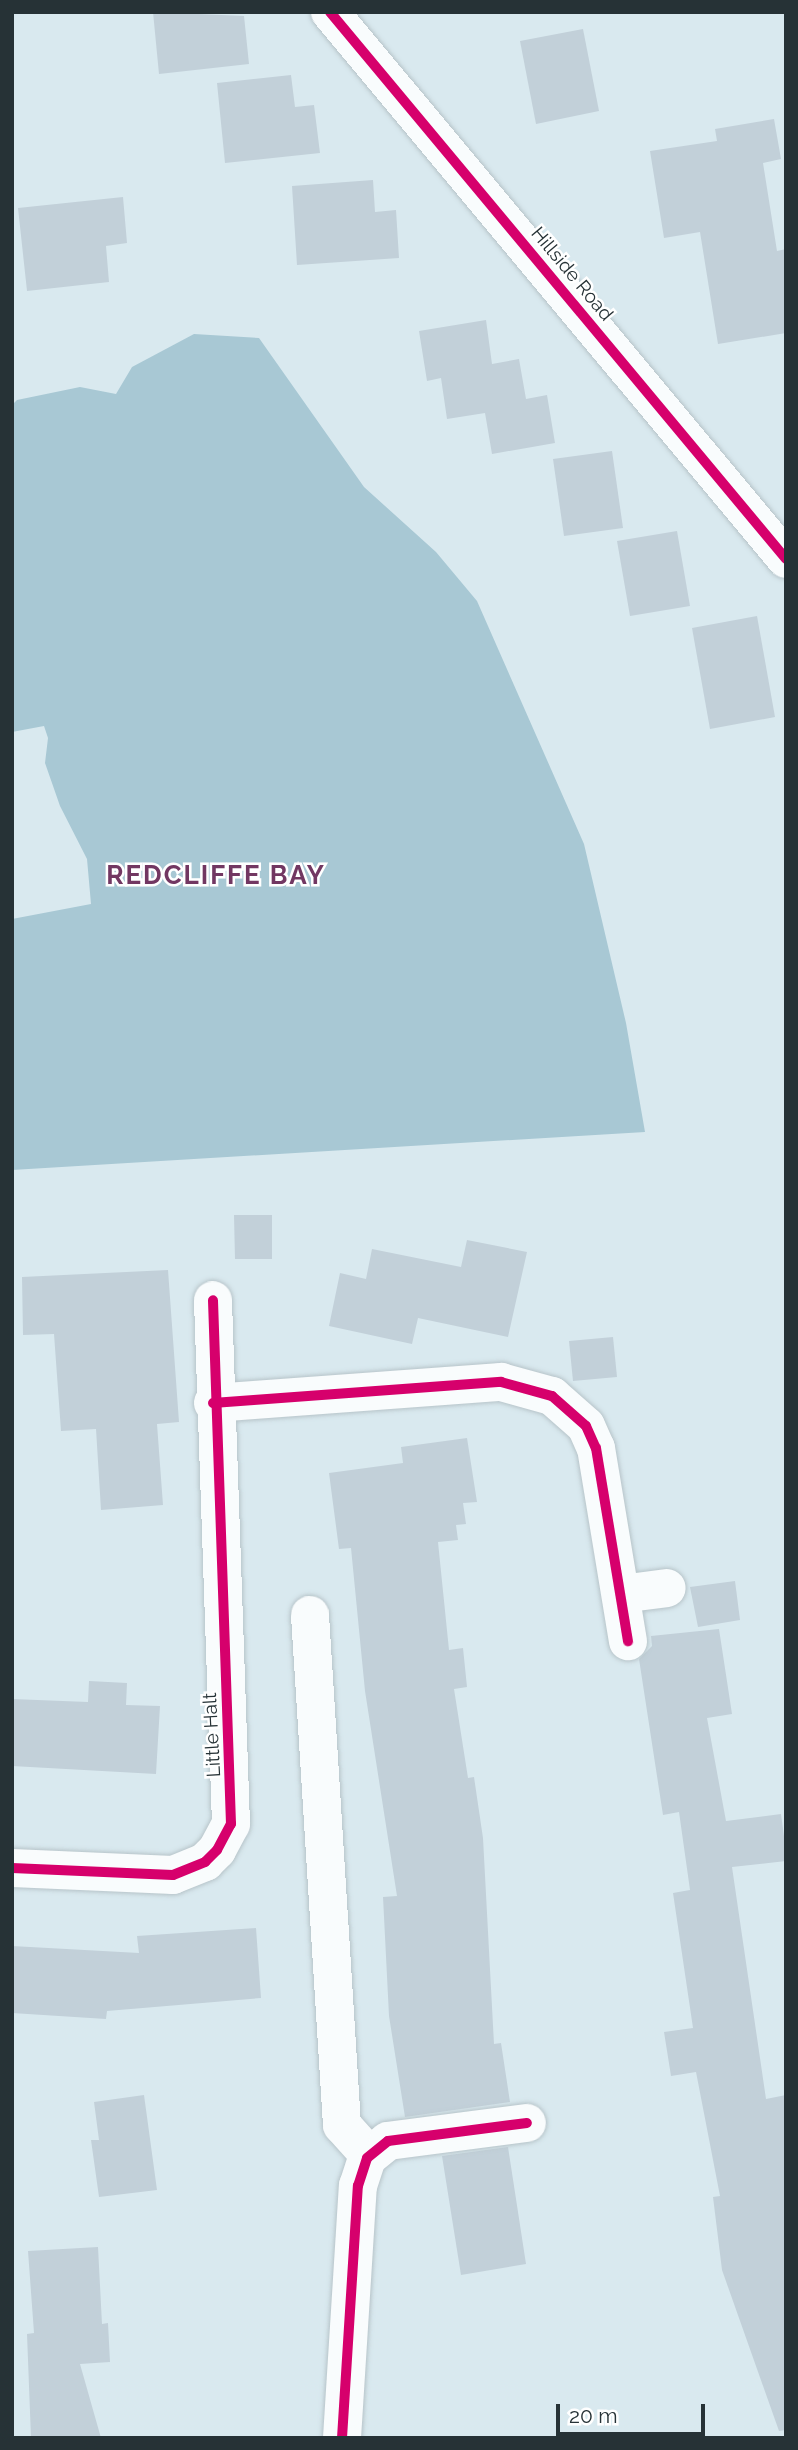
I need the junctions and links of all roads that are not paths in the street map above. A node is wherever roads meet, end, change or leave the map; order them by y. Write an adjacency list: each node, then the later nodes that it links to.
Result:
1 (330, 12): 2 (street, Hillside Road)
2 (786, 559)
3 (213, 1300): 4 (street, Little Halt)
4 (213, 1403): 6 (street); 9 (street, Little Halt)
5 (667, 1588): 6 (street)
6 (621, 1594): 8 (street)
7 (310, 1615): 11 (street)
8 (628, 1641)
9 (12, 1868)
10 (527, 2123): 11 (street)
11 (369, 2155): 12 (street)
12 (342, 2438)

